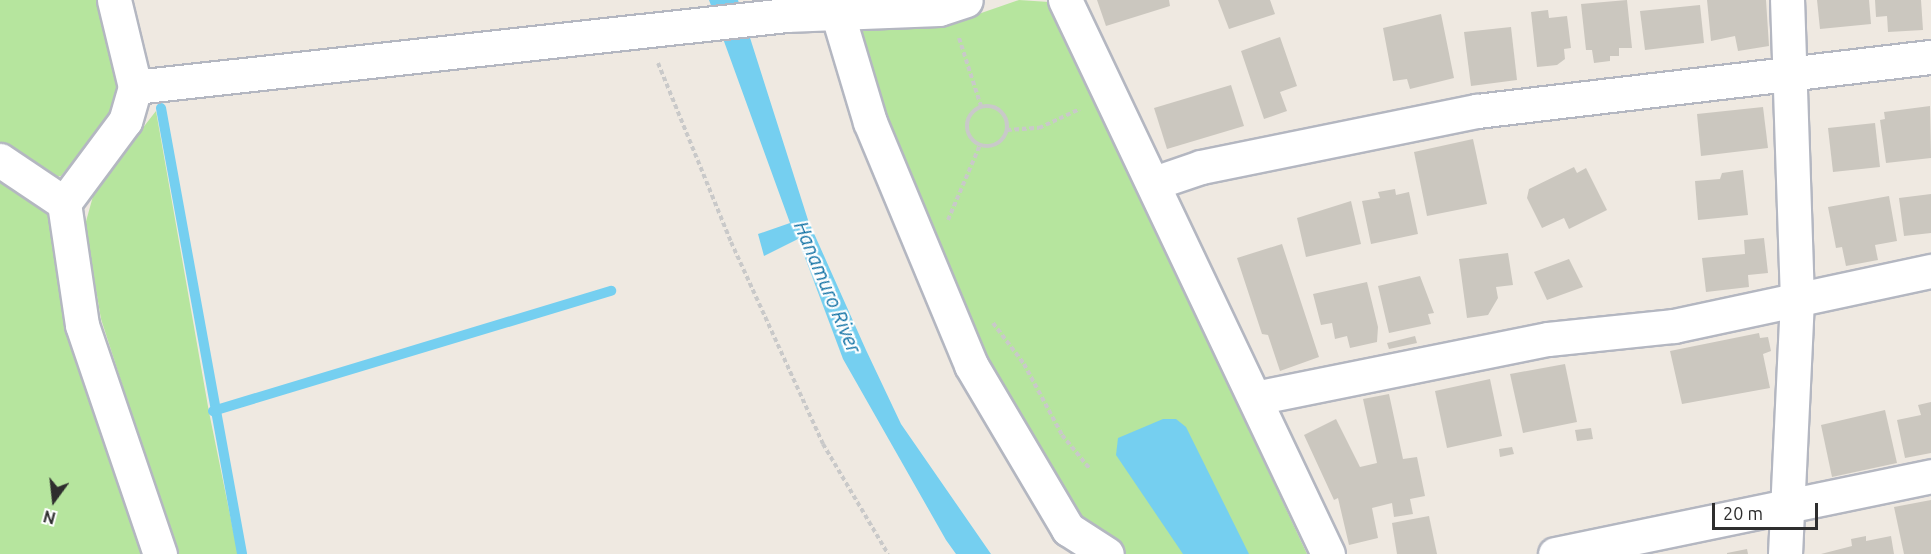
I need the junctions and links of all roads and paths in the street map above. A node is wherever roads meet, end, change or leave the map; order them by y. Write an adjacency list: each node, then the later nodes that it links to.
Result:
1 (114, 0): 10 (street)
2 (1065, 0): 11 (street)
3 (1787, 0): 9 (street)
4 (958, 3): 5 (street); 12 (path)
5 (907, 5): 6 (street)
6 (837, 12): 7 (street); 28 (street)
7 (650, 31): 10 (street); 27 (path)
8 (1931, 57): 9 (street)
9 (1792, 75): 16 (street); 20 (street)
10 (135, 87): 17 (street)
11 (1111, 94): 13 (path); 16 (street)
12 (981, 106): 13 (path); 14 (path)
13 (1007, 130): 14 (path)
14 (980, 145): 18 (path)
15 (0, 160): 17 (street)
16 (1154, 183): 22 (street)
17 (64, 203): 26 (street)
18 (945, 228)
19 (1931, 271): 20 (street)
20 (1797, 300): 22 (street); 25 (street)
21 (990, 319): 23 (path)
22 (1255, 398): 29 (street)
23 (1090, 469)
24 (1931, 476): 25 (street)
25 (1785, 505): 30 (street); 31 (street)
26 (160, 554)
27 (888, 554)
28 (1107, 554)
29 (1329, 554)
30 (1555, 554)
31 (1785, 554)

